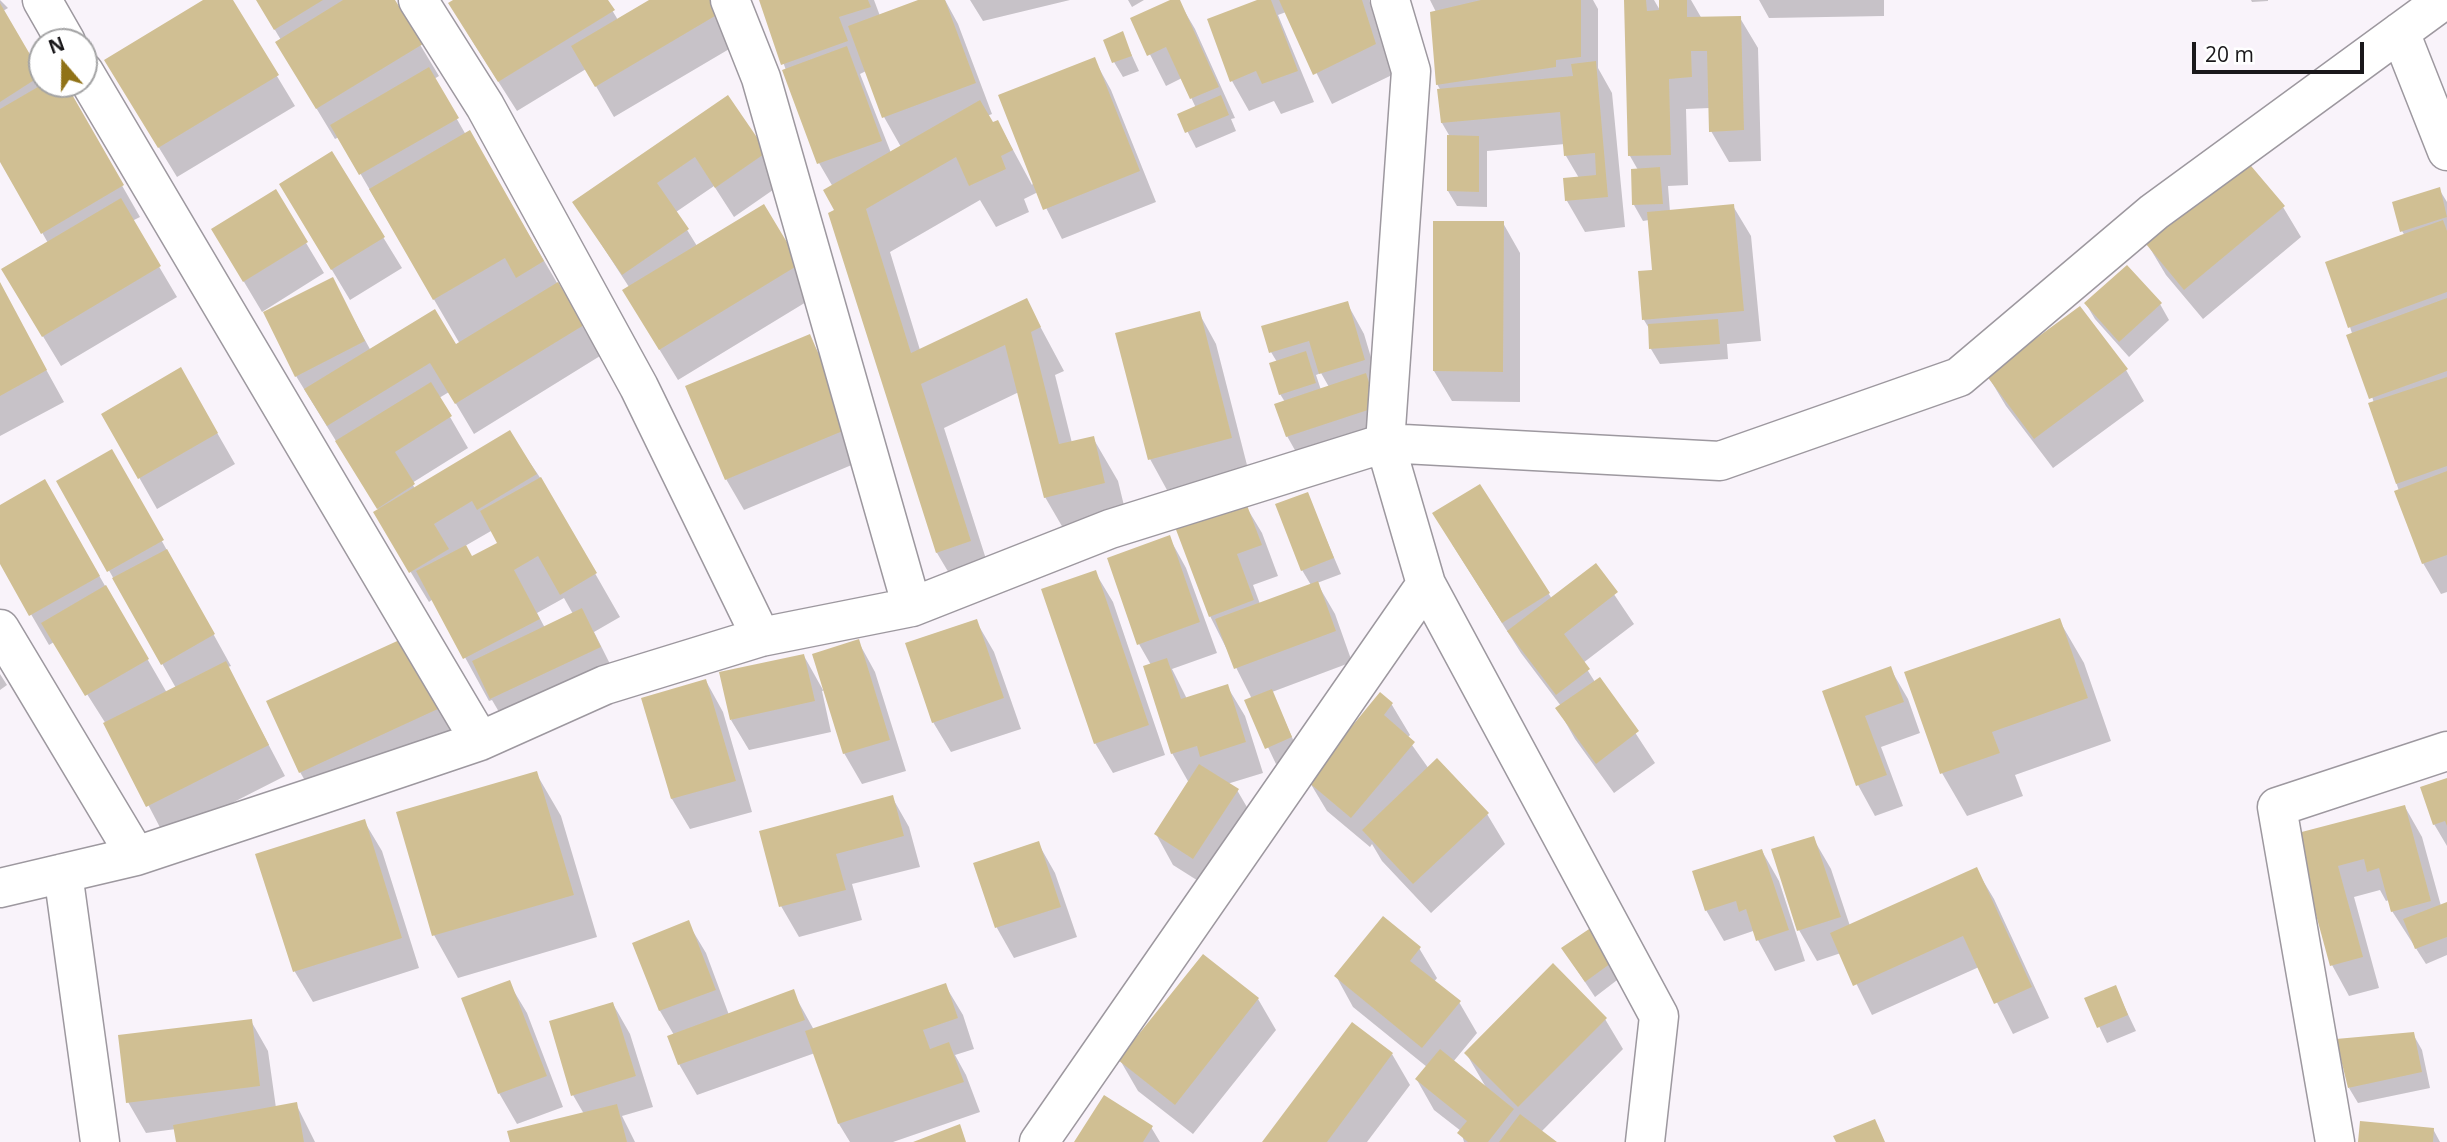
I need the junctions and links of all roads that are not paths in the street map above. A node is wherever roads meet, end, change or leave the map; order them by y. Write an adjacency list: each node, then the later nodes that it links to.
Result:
1 (41, 0): 6 (street)
2 (418, 0): 14 (street)
3 (730, 0): 12 (street)
4 (1390, 0): 10 (street)
5 (2445, 0): 7 (street)
6 (58, 28)
7 (2400, 32): 9 (street); 10 (street)
8 (98, 96): 15 (street)
9 (2447, 150)
10 (1385, 443): 11 (street); 12 (street)
11 (1426, 584): 21 (street); 22 (street)
12 (912, 607): 14 (street)
13 (0, 629): 17 (street)
14 (761, 637): 15 (street)
15 (480, 741): 17 (street)
16 (2447, 751): 23 (street)
17 (136, 856): 18 (street)
18 (63, 873): 19 (street); 20 (street)
19 (0, 888)
20 (100, 1142)
21 (1039, 1142)
22 (1645, 1142)
23 (2335, 1142)

